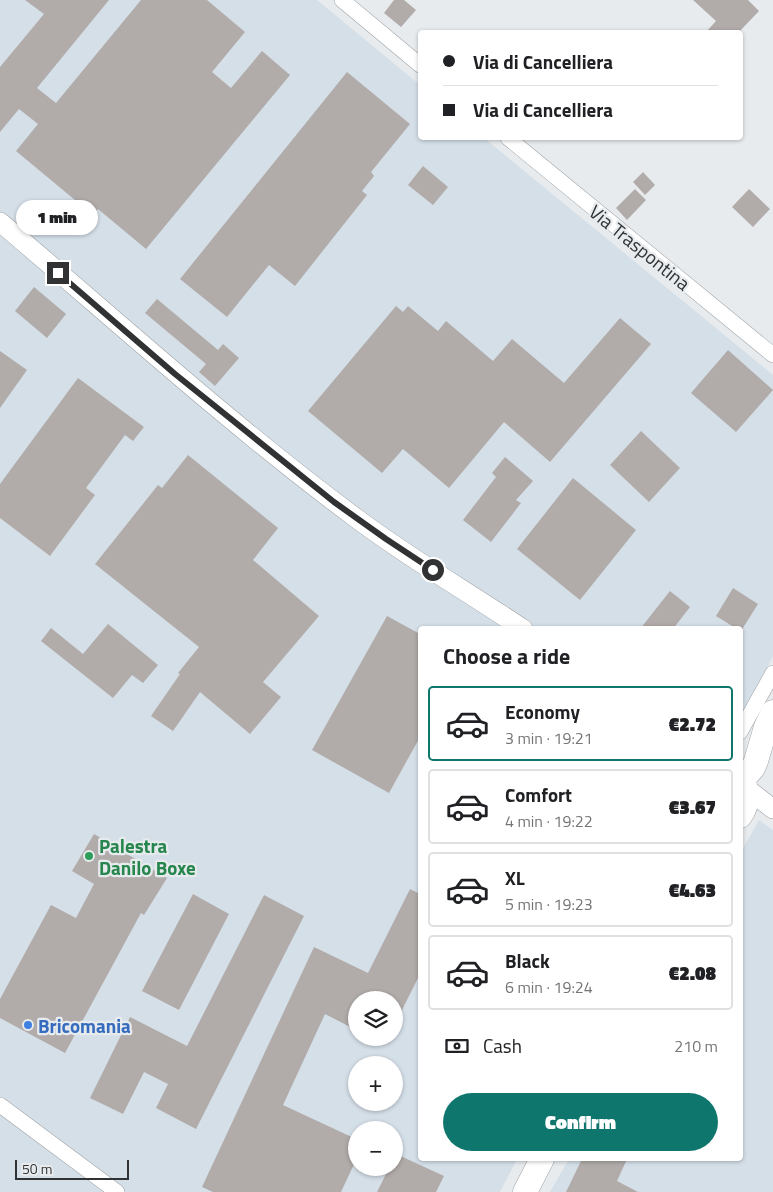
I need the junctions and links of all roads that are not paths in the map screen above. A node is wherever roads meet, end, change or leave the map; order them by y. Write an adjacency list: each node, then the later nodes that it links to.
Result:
1 (342, 0): 2 (street)
2 (418, 63)
3 (510, 140): 5 (street, Via Traspontina)
4 (0, 222): 6 (street)
5 (773, 355)
6 (518, 626)
7 (773, 673): 9 (street)
8 (770, 719): 10 (main road); 11 (main road)
9 (743, 727)
10 (743, 750)
11 (743, 782): 12 (street); 13 (main road)
12 (773, 809)
13 (743, 810)
14 (773, 814): 15 (street)
15 (743, 817)
16 (0, 1105): 19 (street)
17 (541, 1161): 20 (main road)
18 (557, 1161): 21 (main road)
19 (118, 1192)
20 (525, 1192)
21 (541, 1192)

